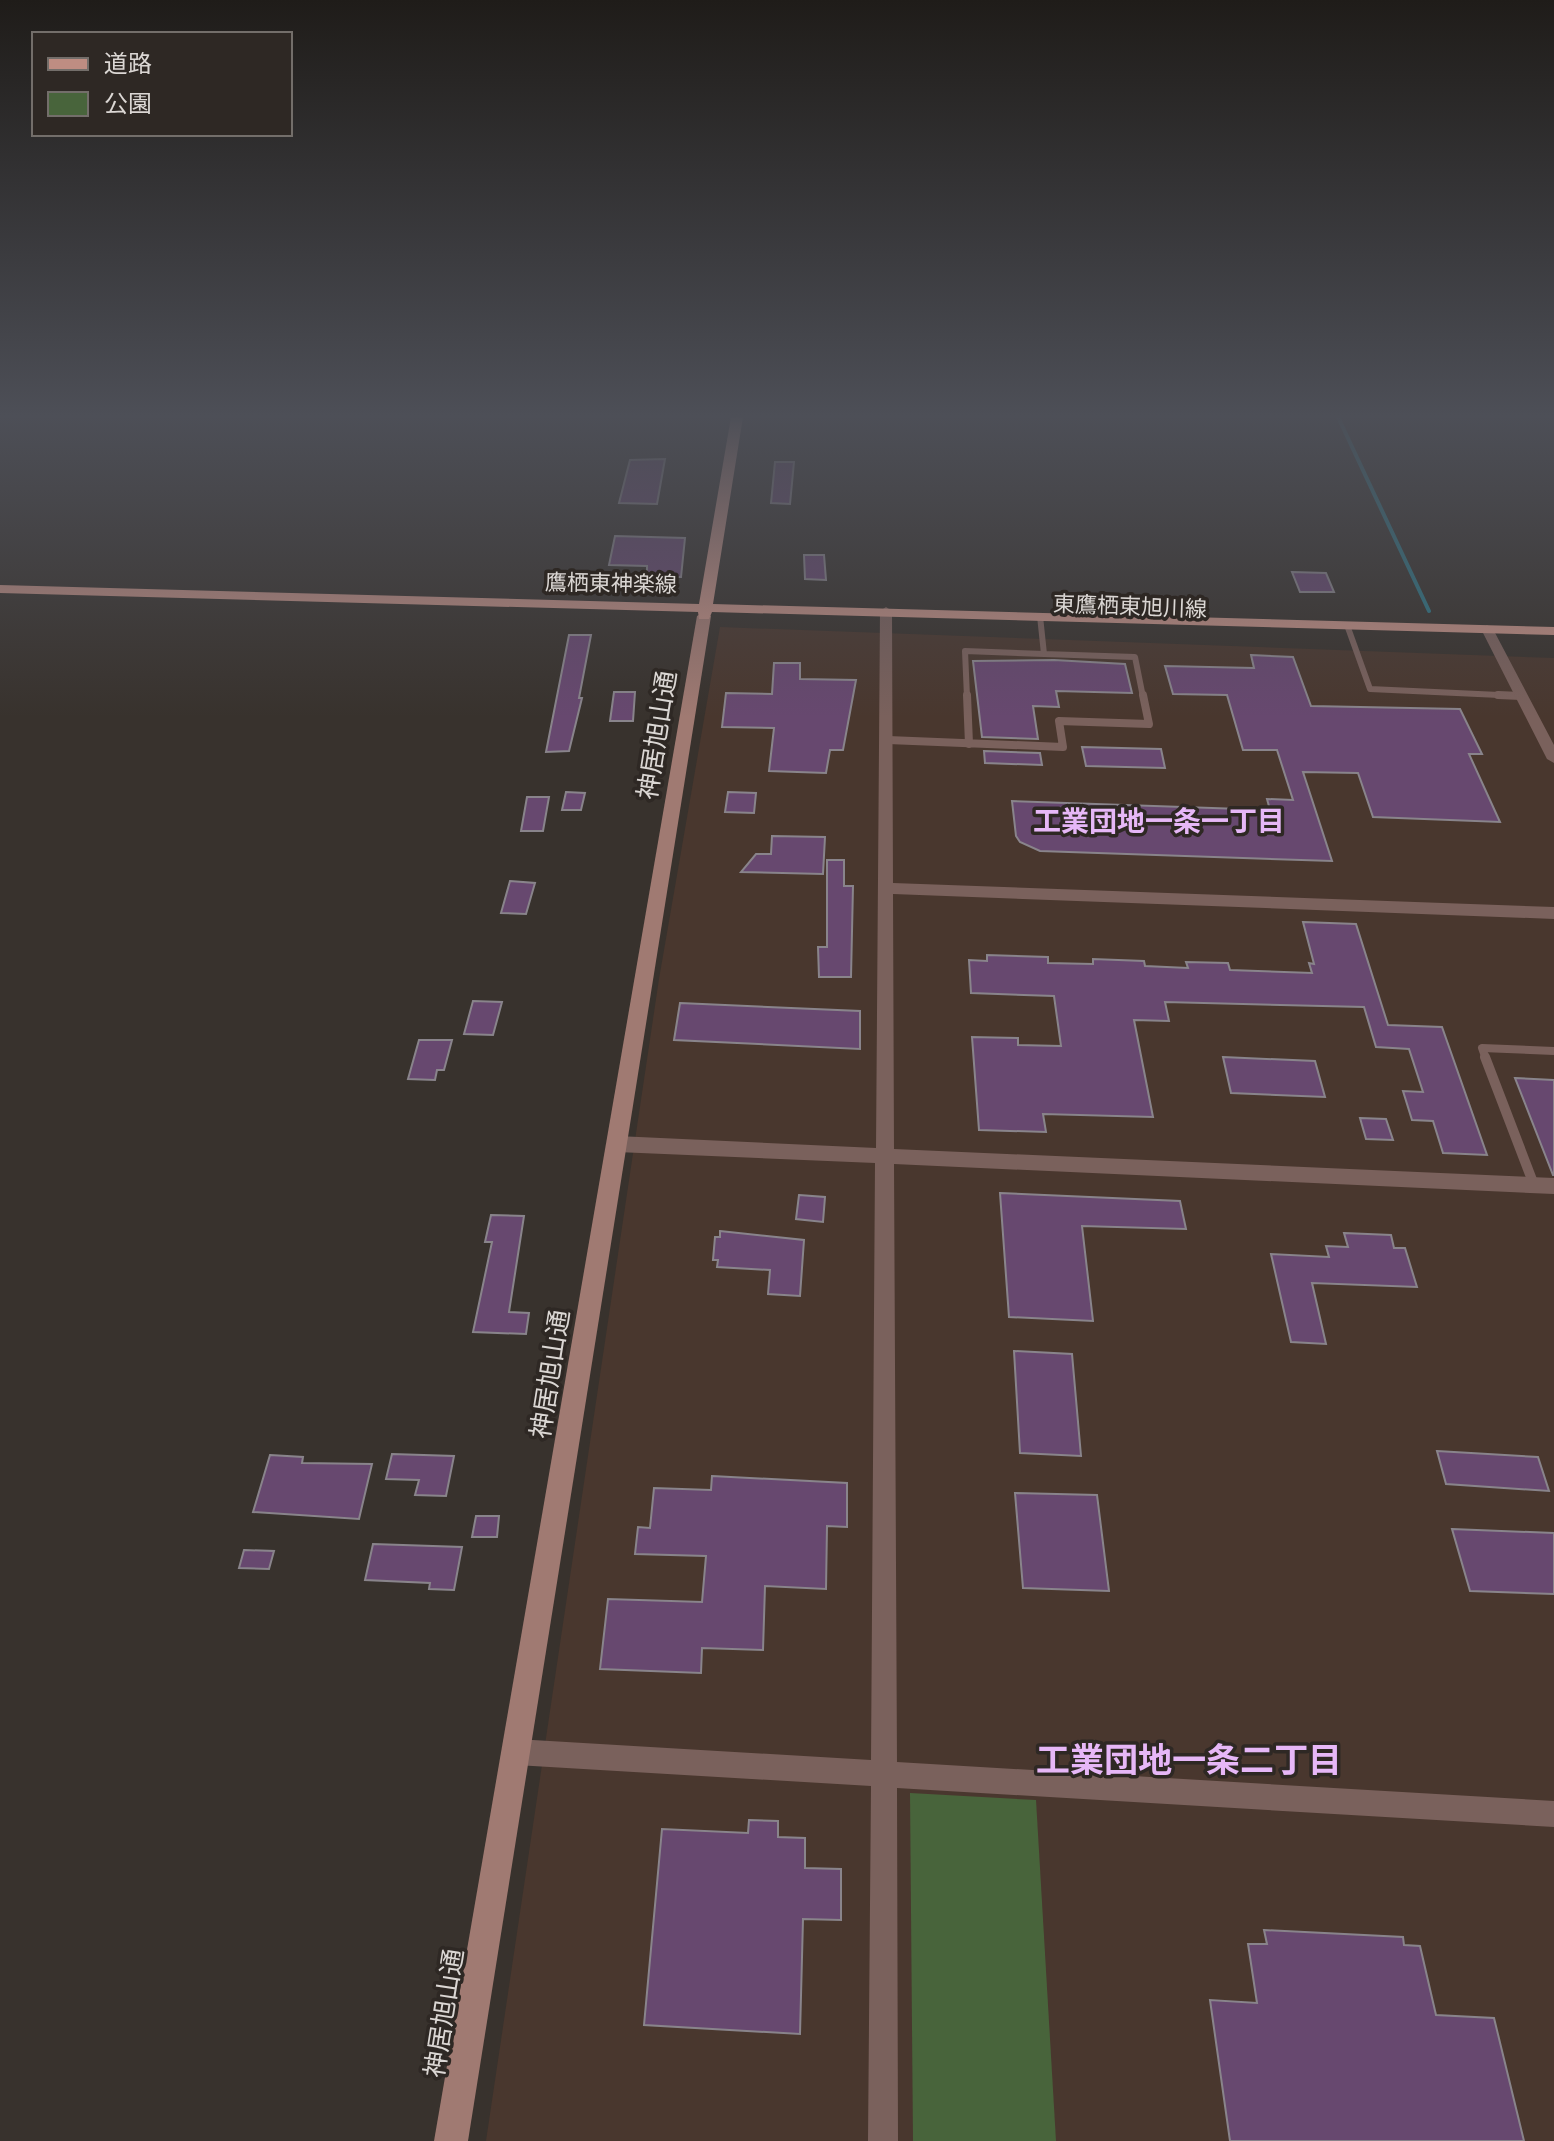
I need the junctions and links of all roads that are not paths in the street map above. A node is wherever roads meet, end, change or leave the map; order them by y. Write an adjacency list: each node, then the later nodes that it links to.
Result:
1 (721, 517): 3 (main road)
2 (0, 589): 3 (main road, 鷹栖東神楽線)
3 (705, 611): 4 (main road, 東鷹栖東旭川線); 18 (main road, 神居旭山通)
4 (886, 616): 5 (main road, 東鷹栖東旭川線); 12 (street)
5 (1040, 621): 6 (main road, 東鷹栖東旭川線); 10 (lane)
6 (1348, 630): 8 (main road, 東鷹栖東旭川線); 11 (lane)
7 (1554, 631): 8 (main road, 東鷹栖東旭川線)
8 (1489, 634): 9 (main road, 東鷹栖東旭川線); 11 (street)
9 (1554, 641)
10 (1044, 654): 13 (lane); 13 (lane)
11 (1521, 696): 14 (street)
12 (888, 740): 13 (lane); 15 (street)
13 (969, 744)
14 (1554, 759)
15 (885, 888): 16 (street); 19 (street)
16 (1554, 913)
17 (1554, 1051): 20 (lane)
18 (617, 1144): 19 (street); 21 (main road, 神居旭山通)
19 (887, 1156): 20 (street); 22 (street)
20 (1544, 1186)
21 (516, 1752): 22 (street); 24 (main road, 神居旭山通)
22 (886, 1774): 23 (street); 25 (street)
23 (1554, 1814)
24 (451, 2141)
25 (883, 2141)

